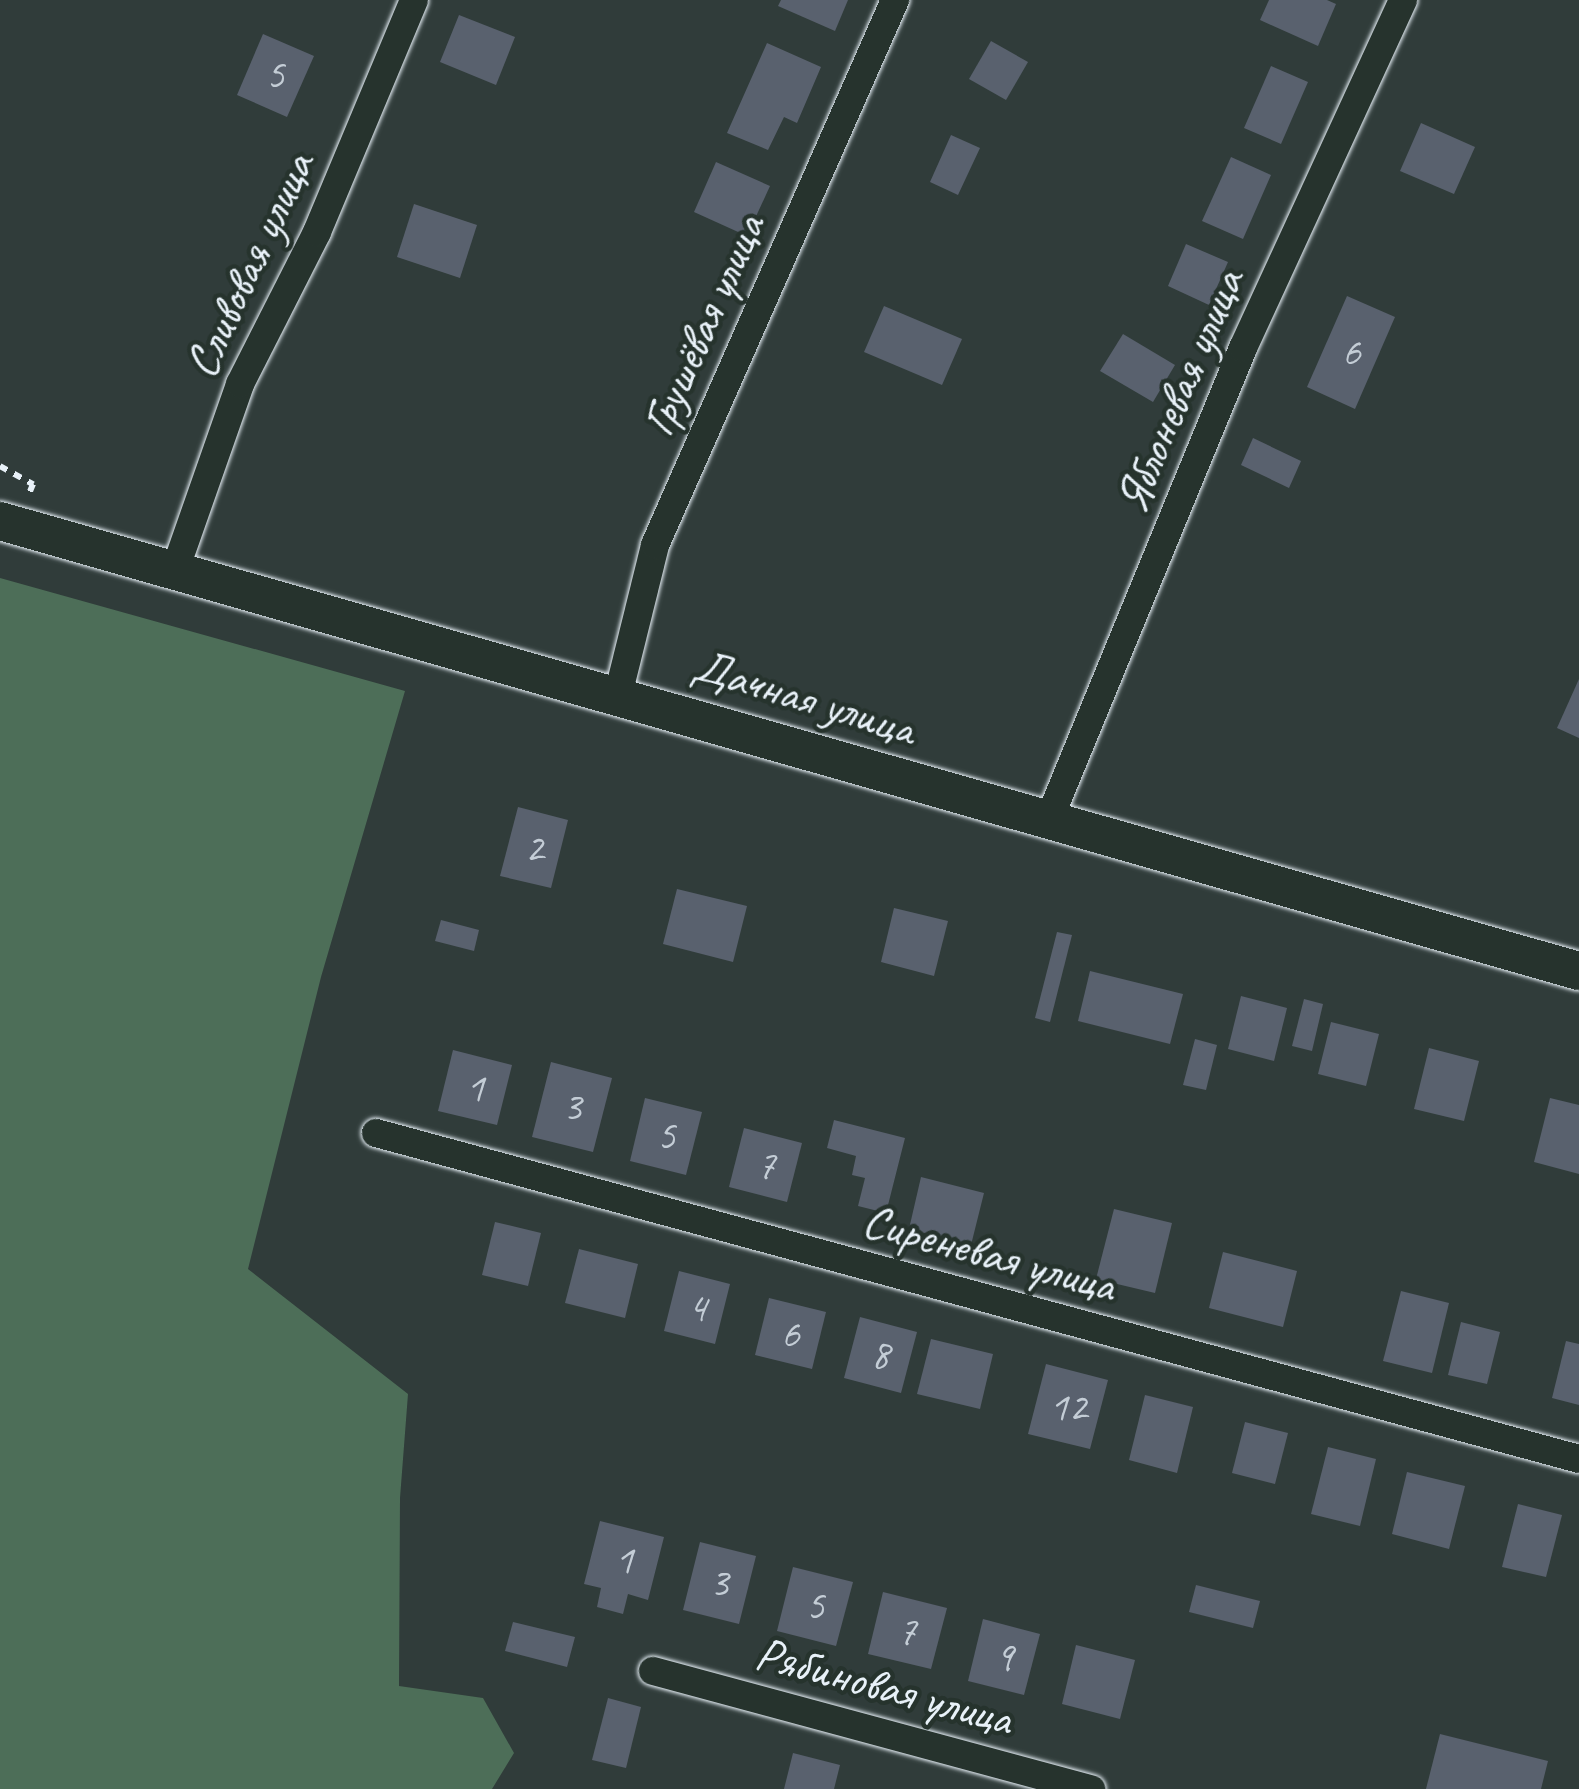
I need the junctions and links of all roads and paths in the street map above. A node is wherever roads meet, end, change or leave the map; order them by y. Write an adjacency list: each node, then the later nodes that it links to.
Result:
1 (414, 0): 5 (street, Сливовая улица)
2 (895, 0): 6 (street, Грушёвая улица)
3 (1402, 0): 7 (street, Яблоневая улица)
4 (4, 521): 5 (main road, Дачная улица)
5 (175, 570): 6 (main road, Дачная улица)
6 (618, 695): 7 (main road, Дачная улица)
7 (1048, 822): 8 (main road, Дачная улица)
8 (1579, 970)
9 (376, 1133): 10 (street, Сиреневая улица)
10 (1579, 1459)
11 (653, 1670): 12 (street, Рябиновая улица)
12 (1092, 1789)

